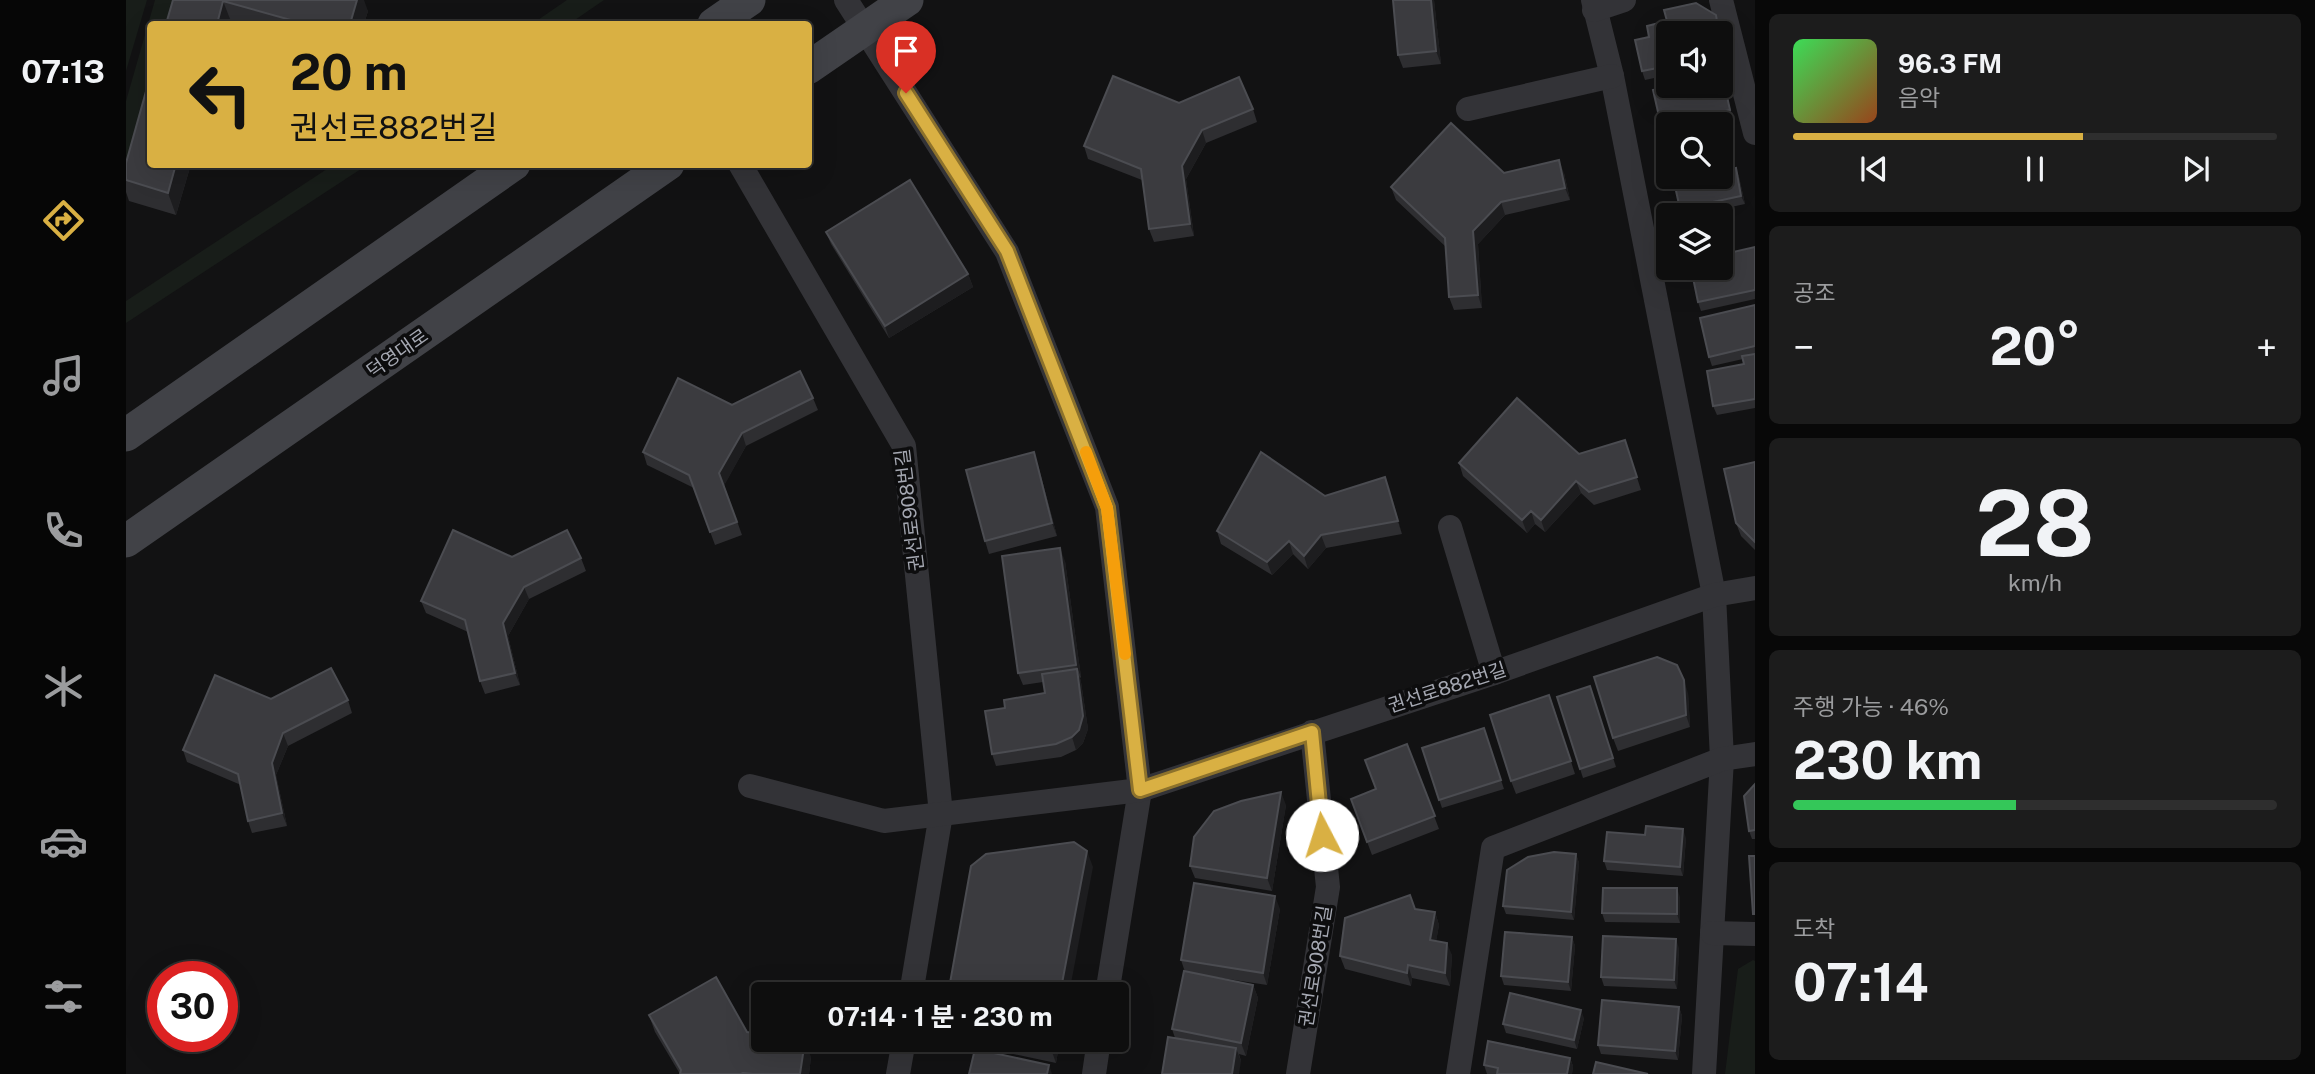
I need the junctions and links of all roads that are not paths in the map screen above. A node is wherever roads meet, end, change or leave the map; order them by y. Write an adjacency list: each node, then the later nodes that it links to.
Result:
1 (750, 0): 7 (main road)
2 (846, 0): 8 (street)
3 (906, 0): 8 (main road)
4 (1624, 0): 6 (street)
5 (1721, 0): 12 (street)
6 (1593, 5): 10 (street)
7 (718, 21)
8 (865, 29): 9 (main road); 26 (street)
9 (812, 65)
10 (1612, 76): 11 (street); 20 (street)
11 (1468, 109)
12 (1755, 133)
13 (508, 168): 16 (main road)
14 (662, 168): 18 (main road, 덕영대로)
15 (742, 168): 27 (street, 권선로908번길)
16 (126, 435)
17 (1450, 527): 21 (street)
18 (126, 541)
19 (1755, 588): 20 (street, 권선로882번길)
20 (1714, 595): 21 (street, 권선로882번길); 24 (street)
21 (1494, 673): 22 (street, 권선로882번길)
22 (1312, 732): 26 (street, 권선로882번길); 36 (street, 권선로908번길)
23 (1755, 754): 24 (street)
24 (1722, 759): 28 (street); 37 (street)
25 (750, 786): 27 (street)
26 (1140, 790): 27 (street); 31 (street)
27 (941, 814): 30 (street, 권선로908번길)
28 (1712, 933): 29 (street); 38 (street)
29 (1755, 934)
30 (913, 982)
31 (1109, 982)
32 (902, 1052): 34 (street)
33 (1098, 1052): 35 (street)
34 (898, 1074)
35 (1094, 1074)
36 (1298, 1074)
37 (1458, 1074)
38 (1703, 1074)

